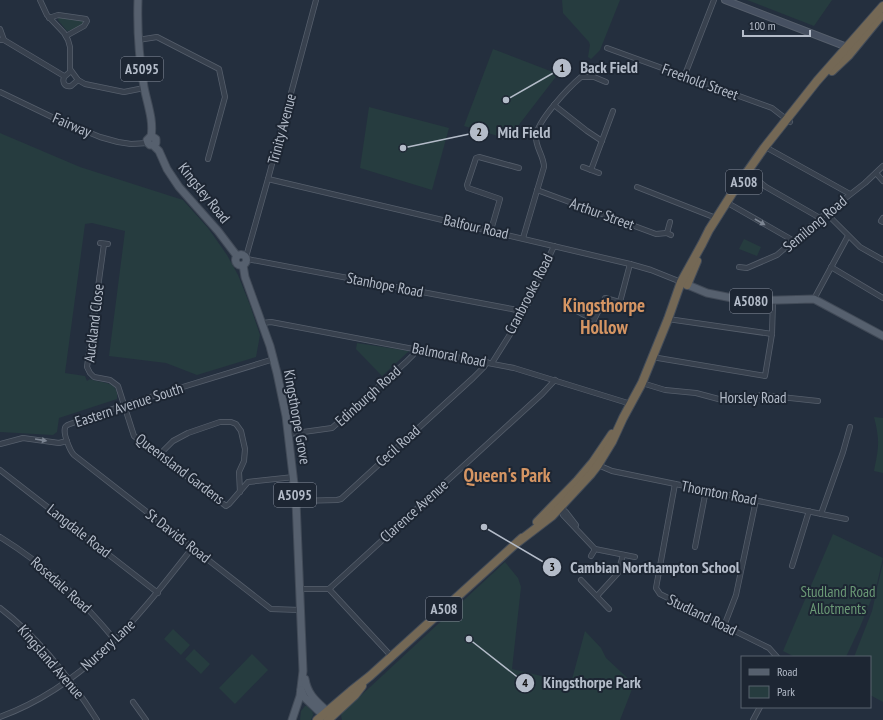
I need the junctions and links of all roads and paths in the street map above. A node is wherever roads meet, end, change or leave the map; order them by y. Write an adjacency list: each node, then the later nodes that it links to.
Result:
1 (40, 0): 8 (street)
2 (138, 0): 13 (main road, A5095)
3 (316, 0): 39 (street, Trinity Avenue)
4 (714, 0): 18 (street)
5 (725, 0): 14 (street)
6 (883, 6): 14 (highway, A508)
7 (882, 17): 10 (highway, A508)
8 (49, 18): 11 (street); 11 (street)
9 (0, 29): 12 (street)
10 (868, 32): 14 (highway); 25 (highway, A508)
11 (66, 36): 16 (street)
12 (2, 40): 17 (street)
13 (138, 40): 21 (main road, A5095); 29 (street)
14 (847, 47): 25 (highway, A508)
15 (607, 48): 18 (street, Freehold Street)
16 (70, 69): 17 (street); 19 (street)
17 (64, 76): 19 (street)
18 (684, 77): 25 (street, Freehold Street)
19 (78, 80): 21 (street)
20 (606, 82): 23 (street)
21 (144, 88): 26 (main road, A5095)
22 (0, 92): 26 (street, Fairway)
23 (554, 105): 27 (street); 42 (street)
24 (613, 111): 27 (street)
25 (790, 120): 28 (highway, A508); 44 (highway, A508)
26 (151, 141): 58 (main road, Kingsley Road)
27 (602, 141): 35 (street)
28 (769, 149): 38 (highway, A508); 43 (street)
29 (208, 159)
30 (510, 159): 31 (street)
31 (508, 165): 34 (street); 51 (street)
32 (883, 166): 37 (street, Semilong Road)
33 (583, 167): 35 (street)
34 (519, 168)
35 (591, 170): 36 (street)
36 (599, 173)
37 (876, 173): 40 (street); 43 (street, Semilong Road)
38 (750, 174): 44 (highway, A508); 47 (street)
39 (268, 179): 51 (street, Balfour Road); 58 (street, Trinity Avenue)
40 (883, 181)
41 (637, 187): 46 (street)
42 (537, 190): 49 (street, Arthur Street); 53 (street)
43 (850, 194): 45 (street, Semilong Road)
44 (728, 203): 46 (highway, A508); 54 (street, one-way to 54); 56 (highway, A508)
45 (826, 213): 47 (street, Semilong Road); 52 (street)
46 (716, 218): 56 (highway, A508)
47 (820, 218): 54 (street, Semilong Road)
48 (883, 218): 50 (street)
49 (670, 222)
50 (883, 222)
51 (491, 230): 53 (street, Balfour Road)
52 (848, 236): 59 (street); 61 (street)
53 (523, 238): 57 (street, Balfour Road)
54 (794, 241): 62 (street, Semilong Road)
55 (104, 244): 83 (street, Auckland Close)
56 (702, 244): 63 (highway, A508)
57 (554, 246): 60 (street, Balfour Road); 70 (street, Cranbrooke Road)
58 (245, 260): 70 (street, Stanhope Road); 72 (main road, Kingsthorpe Grove / A5095)
59 (883, 260)
60 (630, 264): 63 (street, Balfour Road); 67 (street)
61 (831, 267): 64 (street); 65 (street)
62 (739, 268)
63 (684, 283): 66 (main road, A5080); 71 (highway, A508)
64 (883, 298)
65 (814, 299): 66 (main road, A5080); 74 (main road, A5080)
66 (773, 300): 73 (street)
67 (620, 302): 68 (street); 69 (street)
68 (630, 305)
69 (575, 310)
70 (524, 312): 78 (street, Cranbrooke Road)
71 (668, 318): 73 (street); 76 (highway, A508)
72 (263, 323): 75 (street, Balmoral Road); 77 (main road, Kingsthorpe Grove / A5095)
73 (772, 334): 76 (street)
74 (883, 336)
75 (416, 349): 78 (street, Balmoral Road); 85 (street, Edinburgh Road)
76 (652, 357): 80 (highway, A508)
77 (274, 359): 83 (street, Eastern Avenue South); 85 (main road, Kingsthorpe Grove / A5095)
78 (489, 363): 79 (street, Balmoral Road); 99 (street, Cecil Road)
79 (555, 380): 82 (street, Balmoral Road); 115 (street, Clarence Avenue)
80 (642, 383): 81 (street, Horsley Road); 82 (highway, A508)
81 (818, 401)
82 (631, 404): 89 (highway, A508)
83 (124, 405): 86 (street, Eastern Avenue South); 88 (street, Queensland Gardens)
84 (850, 427): 103 (street)
85 (289, 434): 92 (main road, Kingsthorpe Grove / A5095)
86 (67, 441): 87 (street, Eastern Avenue South, one-way to 86); 107 (street, St Davids Road)
87 (0, 444)
88 (159, 455): 91 (street); 96 (street, Queensland Gardens)
89 (595, 463): 94 (street, Thornton Road); 97 (highway, A508); 97 (highway, A508)
90 (0, 470): 116 (street, Langdale Road)
91 (238, 477): 93 (street); 96 (street)
92 (294, 477): 93 (street); 99 (main road, Kingsthorpe Grove / A5095)
93 (248, 482): 96 (street, Queensland Gardens)
94 (675, 484): 95 (street, Thornton Road); 121 (street, Studland Road)
95 (706, 490): 98 (street, Thornton Road); 106 (street)
96 (240, 492)
97 (564, 499): 101 (highway); 102 (highway, A508)
98 (756, 500): 100 (street, Thornton Road); 121 (street)
99 (296, 501): 114 (main road, Kingsthorpe Grove / A5095)
100 (809, 511): 103 (street, Thornton Road); 112 (street)
101 (563, 512): 102 (highway); 108 (street)
102 (549, 514): 124 (highway, A508)
103 (821, 514): 104 (street, Thornton Road)
104 (846, 519)
105 (0, 537): 122 (street, Rosedale Road)
106 (695, 547)
107 (193, 548): 116 (street, Nursery Lane); 120 (street, St Davids Road)
108 (595, 549): 109 (street); 110 (street)
109 (623, 555): 111 (street); 117 (street)
110 (591, 556)
111 (635, 557)
112 (792, 566)
113 (581, 580): 117 (street)
114 (300, 589): 115 (street); 120 (main road, Kingsthorpe Grove / A5095)
115 (328, 589): 124 (street)
116 (158, 593): 122 (street, Nursery Lane)
117 (597, 596): 119 (street)
118 (0, 608): 126 (street, Kingsland Avenue)
119 (609, 609)
120 (300, 610): 125 (main road, Kingsthorpe Grove / A5095)
121 (724, 626): 123 (street, Studland Road)
122 (115, 640): 126 (street, Nursery Lane)
123 (776, 656)
124 (392, 657): 131 (highway, A508)
125 (303, 671): 127 (main road, Kingsthorpe Grove / A5095); 131 (main road, A5095)
126 (69, 680): 130 (street, Nursery Lane); 132 (street, Kingsland Avenue)
127 (301, 690): 131 (main road); 134 (main road, Kingsthorpe Grove / A5095)
128 (133, 702): 133 (street)
129 (759, 708): 135 (street)
130 (0, 717)
131 (327, 717)
132 (97, 720)
133 (146, 720)
134 (292, 720)
135 (753, 720)

